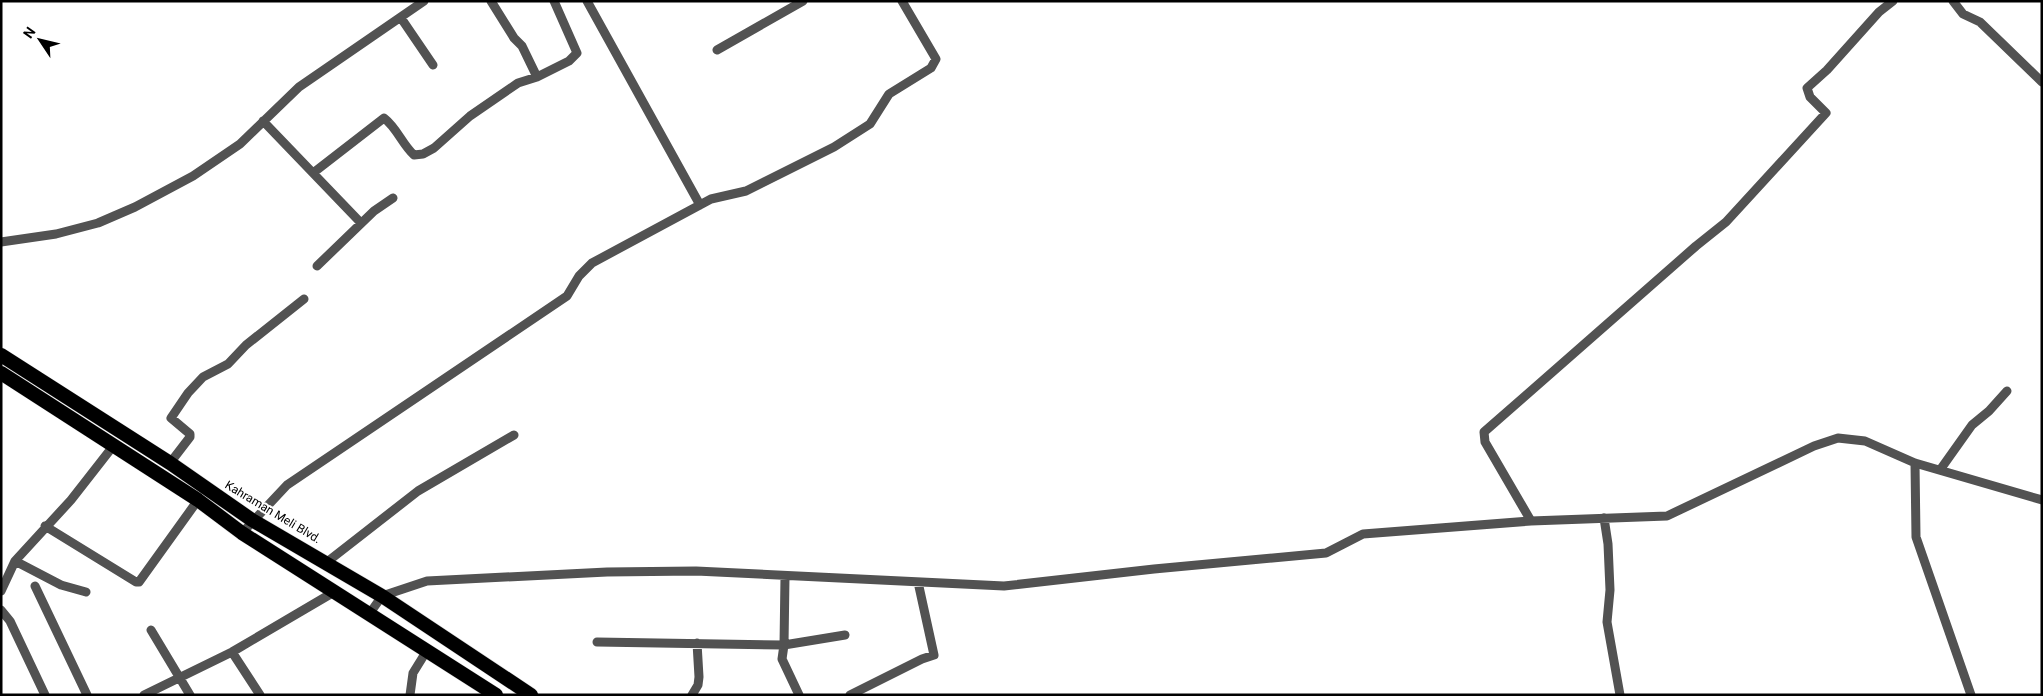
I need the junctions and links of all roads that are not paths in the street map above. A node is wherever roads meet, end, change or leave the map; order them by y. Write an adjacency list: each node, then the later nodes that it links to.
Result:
1 (424, 1): 9 (street)
2 (491, 1): 12 (street)
3 (554, 1): 12 (street)
4 (587, 1): 17 (street)
5 (803, 1): 10 (street)
6 (902, 1): 17 (street)
7 (1893, 1): 34 (street)
8 (1953, 1): 13 (street)
9 (401, 18): 11 (street); 14 (street)
10 (717, 50)
11 (433, 65)
12 (537, 78): 15 (street)
13 (2042, 82)
14 (263, 121): 15 (street); 19 (street)
15 (313, 173): 18 (street)
16 (393, 198): 18 (street)
17 (700, 205): 33 (street)
18 (361, 223): 20 (street)
19 (1, 242)
20 (317, 266)
21 (304, 299): 27 (street)
22 (1, 355): 27 (highway, Kahraman Meli Blvd.)
23 (1, 373): 26 (highway)
24 (2008, 391): 29 (street)
25 (514, 434): 38 (street)
26 (114, 445): 30 (highway); 35 (street)
27 (170, 463): 33 (highway, Kahraman Meli Blvd.)
28 (1915, 464): 29 (street); 32 (street); 68 (street)
29 (1940, 470): 31 (street)
30 (198, 500): 35 (street); 36 (highway)
31 (2042, 500)
32 (1604, 518): 34 (street); 67 (street)
33 (252, 520): 36 (street); 38 (highway, Kahraman Meli Blvd.)
34 (1531, 521): 40 (street)
35 (45, 526): 37 (street)
36 (242, 533): 44 (highway)
37 (15, 561): 42 (street); 43 (street)
38 (327, 562): 45 (highway, Kahraman Meli Blvd.)
39 (785, 577): 40 (street); 45 (street); 52 (street)
40 (918, 582): 66 (street)
41 (35, 586): 57 (street)
42 (1, 591)
43 (86, 592)
44 (334, 592): 47 (highway); 53 (street)
45 (382, 596): 47 (street); 63 (highway, Kahraman Meli Blvd.)
46 (1, 610): 56 (street)
47 (370, 613): 54 (highway)
48 (151, 630): 55 (street)
49 (845, 635): 52 (street)
50 (597, 642): 51 (street)
51 (697, 644): 52 (street); 64 (street)
52 (784, 645): 65 (street)
53 (232, 652): 55 (street); 60 (street)
54 (426, 652): 61 (street); 62 (highway)
55 (178, 678): 58 (street); 59 (street)
56 (45, 695)
57 (87, 695)
58 (144, 695)
59 (190, 695)
60 (260, 695)
61 (410, 695)
62 (496, 695)
63 (531, 695)
64 (692, 695)
65 (799, 695)
66 (850, 695)
67 (1620, 695)
68 (1971, 695)

